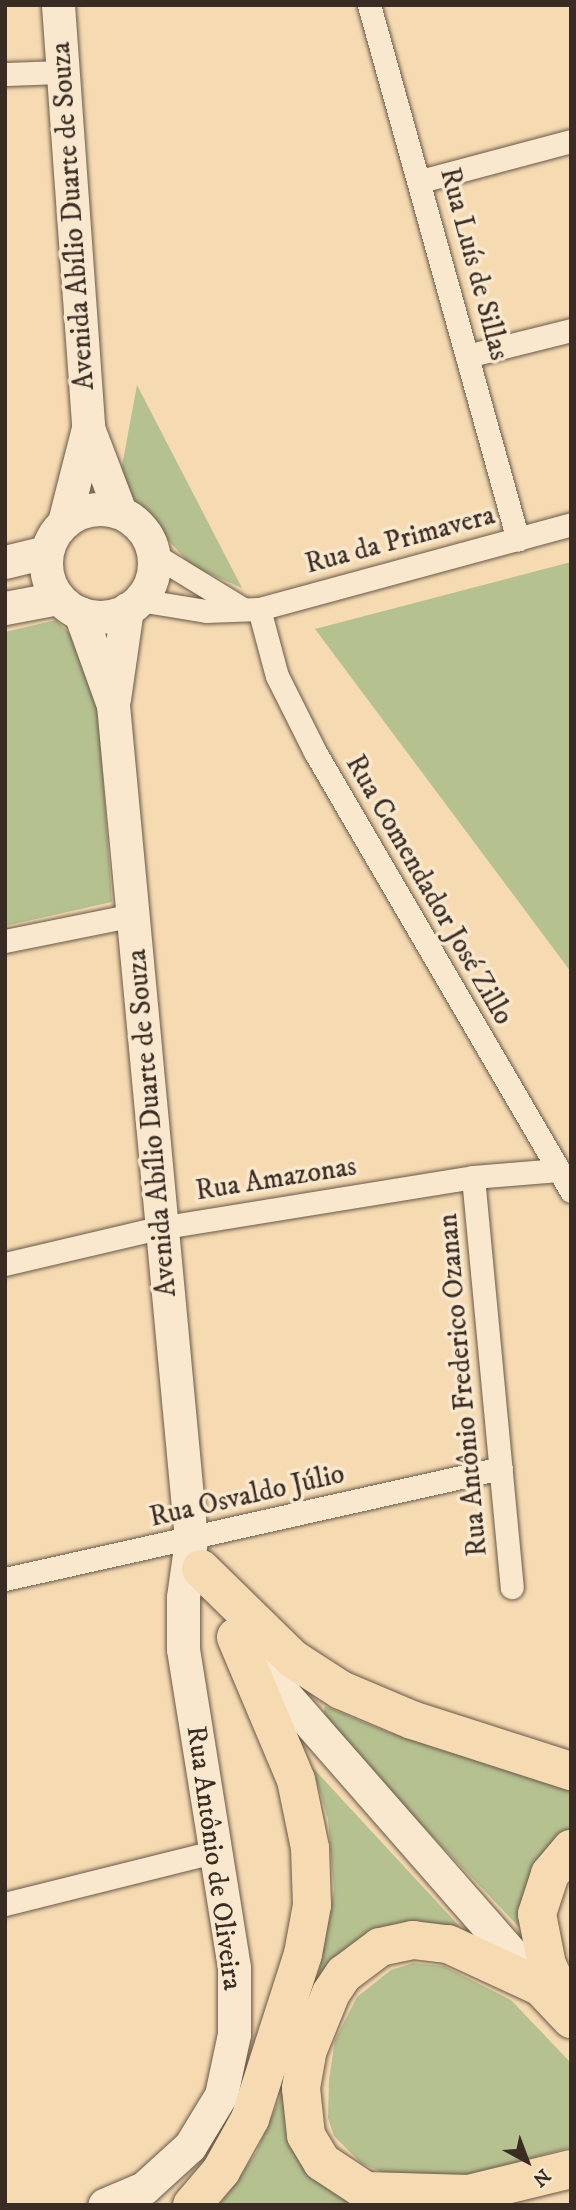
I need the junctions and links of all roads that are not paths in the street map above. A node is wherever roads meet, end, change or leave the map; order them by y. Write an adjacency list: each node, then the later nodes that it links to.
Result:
1 (58, 5): 3 (main road, Avenida Abílio Duarte de Souza)
2 (369, 5): 6 (street, Rua Luís de Sillas)
3 (62, 72): 4 (street); 9 (main road, Avenida Abílio Duarte de Souza)
4 (5, 74)
5 (571, 141): 6 (street)
6 (421, 181): 8 (street, Rua Luís de Sillas)
7 (571, 331): 8 (street)
8 (467, 356): 13 (street, Rua Luís de Sillas)
9 (88, 428): 10 (main road, Avenida Abílio Duarte de Souza); 11 (main road, Avenida Abílio Duarte de Souza)
10 (120, 512): 11 (main road); 15 (main road)
11 (64, 522): 14 (main road)
12 (571, 524): 13 (street, Rua da Primavera)
13 (518, 540): 20 (street, Rua da Primavera)
14 (46, 552): 16 (main road); 18 (main road)
15 (153, 554): 17 (main road); 20 (street)
16 (5, 562)
17 (133, 604): 18 (main road); 20 (street, Rua da Primavera); 21 (main road, Avenida Abílio Duarte de Souza)
18 (69, 606): 19 (main road); 21 (main road, Avenida Abílio Duarte de Souza)
19 (5, 608)
20 (251, 609): 24 (street, Rua Comendador José Zillo)
21 (113, 705): 22 (main road, Avenida Abílio Duarte de Souza)
22 (134, 915): 23 (street); 27 (main road, Avenida Abílio Duarte de Souza)
23 (5, 942)
24 (559, 1170): 25 (street, Rua Amazonas); 26 (street, Rua Comendador José Zillo)
25 (473, 1177): 27 (street, Rua Amazonas); 29 (street, Rua Antônio Frederico Ozanan)
26 (571, 1191)
27 (159, 1228): 28 (street, Rua Amazonas); 30 (main road, Avenida Abílio Duarte de Souza)
28 (5, 1264)
29 (500, 1468): 30 (street, Rua Osvaldo Júlio); 32 (street, Rua Antônio Frederico Ozanan)
30 (196, 1555): 31 (street, Rua Osvaldo Júlio); 33 (main road); 34 (highway); 36 (main road, Rua Antônio de Oliveira)
31 (5, 1579)
32 (512, 1587)
33 (236, 1637): 38 (main road); 44 (highway)
34 (571, 1771)
35 (571, 1849): 39 (highway)
36 (214, 1852): 37 (street); 43 (main road, Rua Antônio de Oliveira)
37 (5, 1904)
38 (541, 1987): 40 (highway); 42 (highway)
39 (571, 2013)
40 (571, 2019)
41 (571, 2169): 42 (highway)
42 (469, 2194): 45 (highway)
43 (104, 2205)
44 (191, 2205)
45 (423, 2205)

